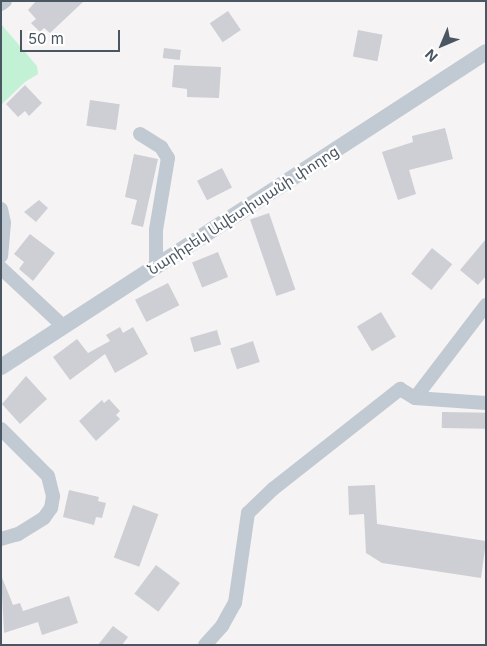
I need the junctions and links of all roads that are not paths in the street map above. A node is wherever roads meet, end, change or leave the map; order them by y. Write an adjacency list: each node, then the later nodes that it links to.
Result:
1 (4, 1): 2 (street)
2 (1, 4)
3 (486, 52): 7 (street, Նարիբեկ Ավետիսյանի փողոց)
4 (140, 134): 7 (street)
5 (1, 209): 6 (street)
6 (1, 256)
7 (156, 266): 10 (street, Նարիբեկ Ավետիսյանի փողոց)
8 (1, 268): 10 (street)
9 (486, 305): 12 (street)
10 (64, 327): 11 (street, Նարիբեկ Ավետիսյանի փողոց)
11 (1, 368)
12 (415, 398): 13 (street); 16 (street)
13 (486, 403)
14 (1, 429): 15 (street)
15 (1, 540)
16 (205, 645)

